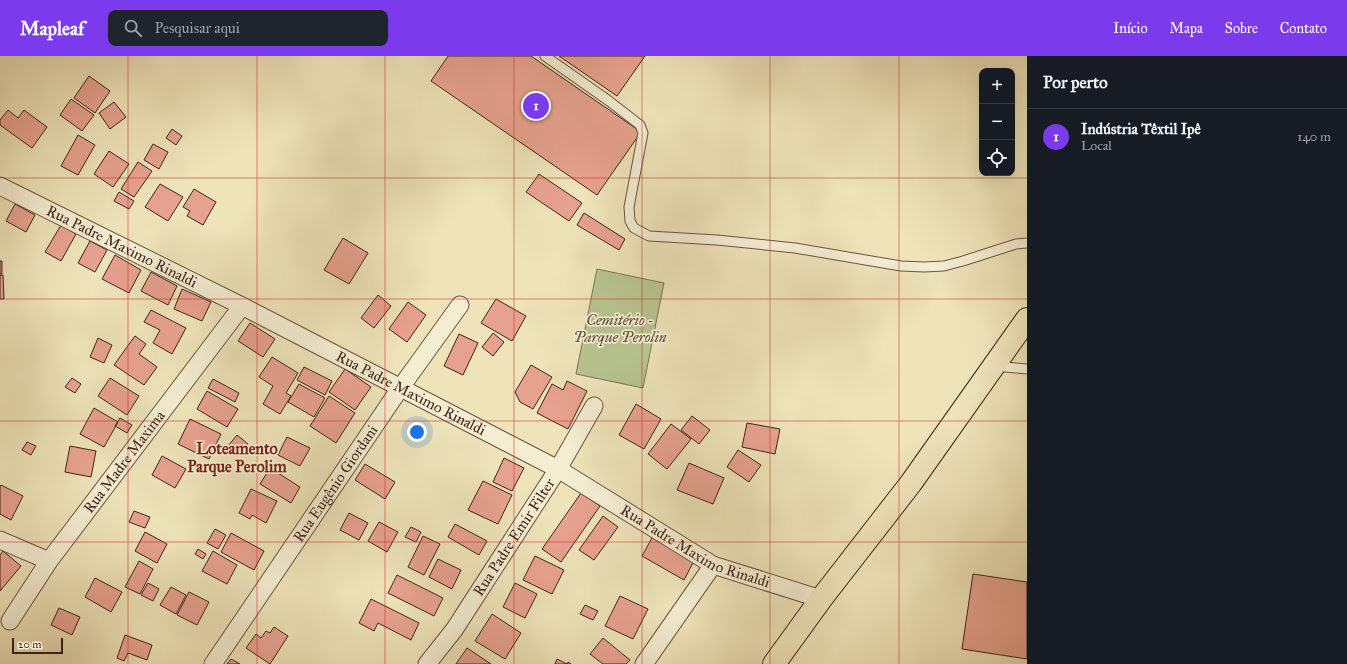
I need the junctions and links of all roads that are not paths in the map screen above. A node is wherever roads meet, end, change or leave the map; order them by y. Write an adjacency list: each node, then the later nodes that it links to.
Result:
1 (545, 56): 3 (lane)
2 (0, 186): 5 (street, Rua Padre Maximo Rinaldi)
3 (1027, 243)
4 (460, 305): 9 (street, Rua Eugênio Giordani)
5 (242, 306): 9 (street, Rua Padre Maximo Rinaldi); 13 (street, Rua Madre Maxima)
6 (1027, 319): 7 (main road)
7 (994, 366): 8 (lane); 15 (main road)
8 (1027, 369)
9 (401, 387): 11 (street, Rua Padre Maximo Rinaldi); 17 (street, Rua Eugênio Giordani)
10 (594, 406): 11 (street, Rua Padre Emir Filter)
11 (558, 469): 14 (street, Rua Padre Maximo Rinaldi); 18 (street, Rua Padre Emir Filter)
12 (0, 540): 13 (street)
13 (49, 561): 16 (street, Rua Madre Maxima)
14 (713, 565): 15 (street, Rua Padre Maximo Rinaldi); 19 (street)
15 (821, 599): 20 (main road)
16 (10, 621)
17 (214, 664)
18 (427, 664)
19 (644, 664)
20 (774, 664)

